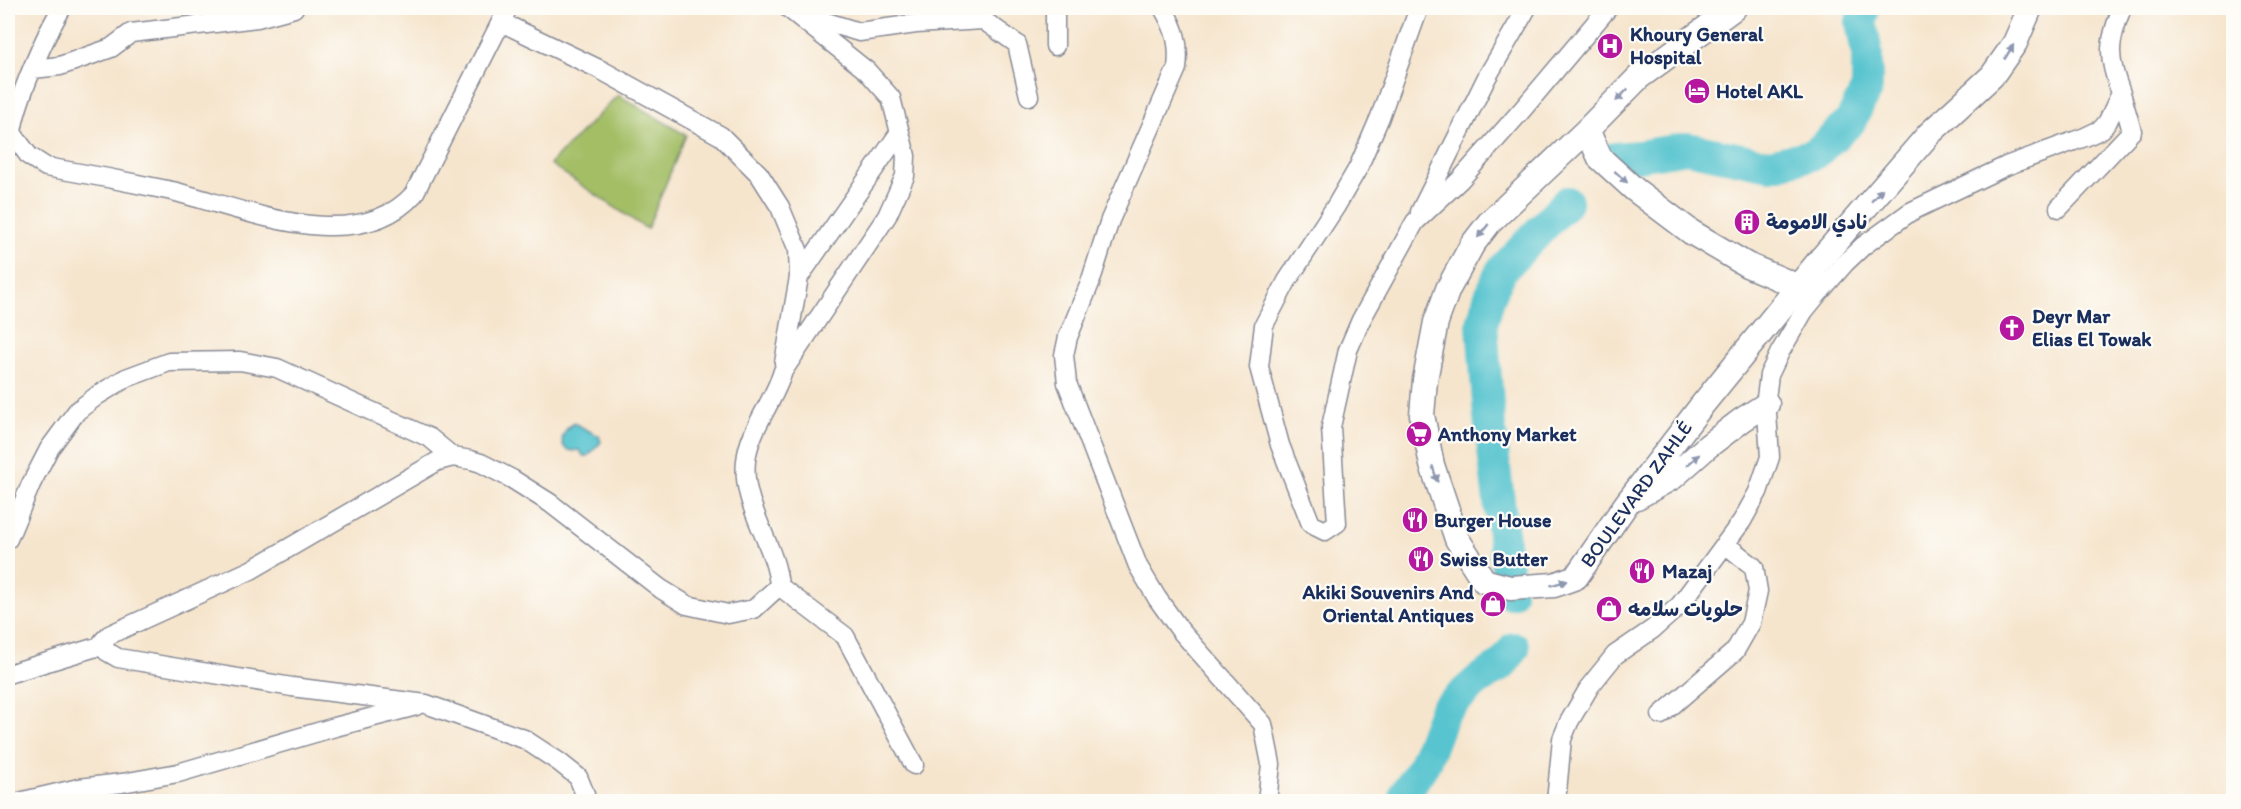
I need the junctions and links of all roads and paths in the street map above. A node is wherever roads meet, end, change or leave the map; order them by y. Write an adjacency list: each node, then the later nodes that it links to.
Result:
1 (62, 8): 14 (street)
2 (294, 8): 14 (street)
3 (1055, 8): 13 (street)
4 (1163, 8): 37 (street)
5 (1419, 8): 20 (street)
6 (1527, 8): 20 (street)
7 (1608, 8): 20 (street)
8 (1734, 8): 17 (main road, BOULEVARD ZAHLÉ, one-way to 17)
9 (2030, 8): 22 (main road, BOULEVARD ZAHLÉ, one-way to 9)
10 (2122, 8): 15 (street)
11 (790, 9): 16 (street); 18 (street)
12 (505, 15): 14 (street); 21 (street)
13 (1055, 46)
14 (33, 69)
15 (2121, 93): 19 (street); 22 (street)
16 (1029, 96)
17 (1587, 130): 22 (main road, one-way to 22); 26 (main road, BOULEVARD ZAHLÉ, one-way to 26)
18 (900, 132): 21 (street); 23 (street)
19 (2059, 208)
20 (1415, 222)
21 (799, 277): 23 (street)
22 (1808, 291): 24 (street); 26 (main road, BOULEVARD ZAHLÉ)
23 (783, 371): 29 (street)
24 (1767, 404): 26 (main road, one-way to 24); 28 (street)
25 (453, 457): 27 (street); 29 (street); 30 (street)
26 (1627, 503)
27 (8, 539)
28 (1725, 544): 33 (street); 38 (street)
29 (779, 586): 34 (street)
30 (103, 645): 31 (street); 32 (street)
31 (8, 674)
32 (426, 704): 35 (street); 36 (street)
33 (1661, 715)
34 (915, 765)
35 (19, 801)
36 (582, 801)
37 (1267, 801)
38 (1556, 801)

